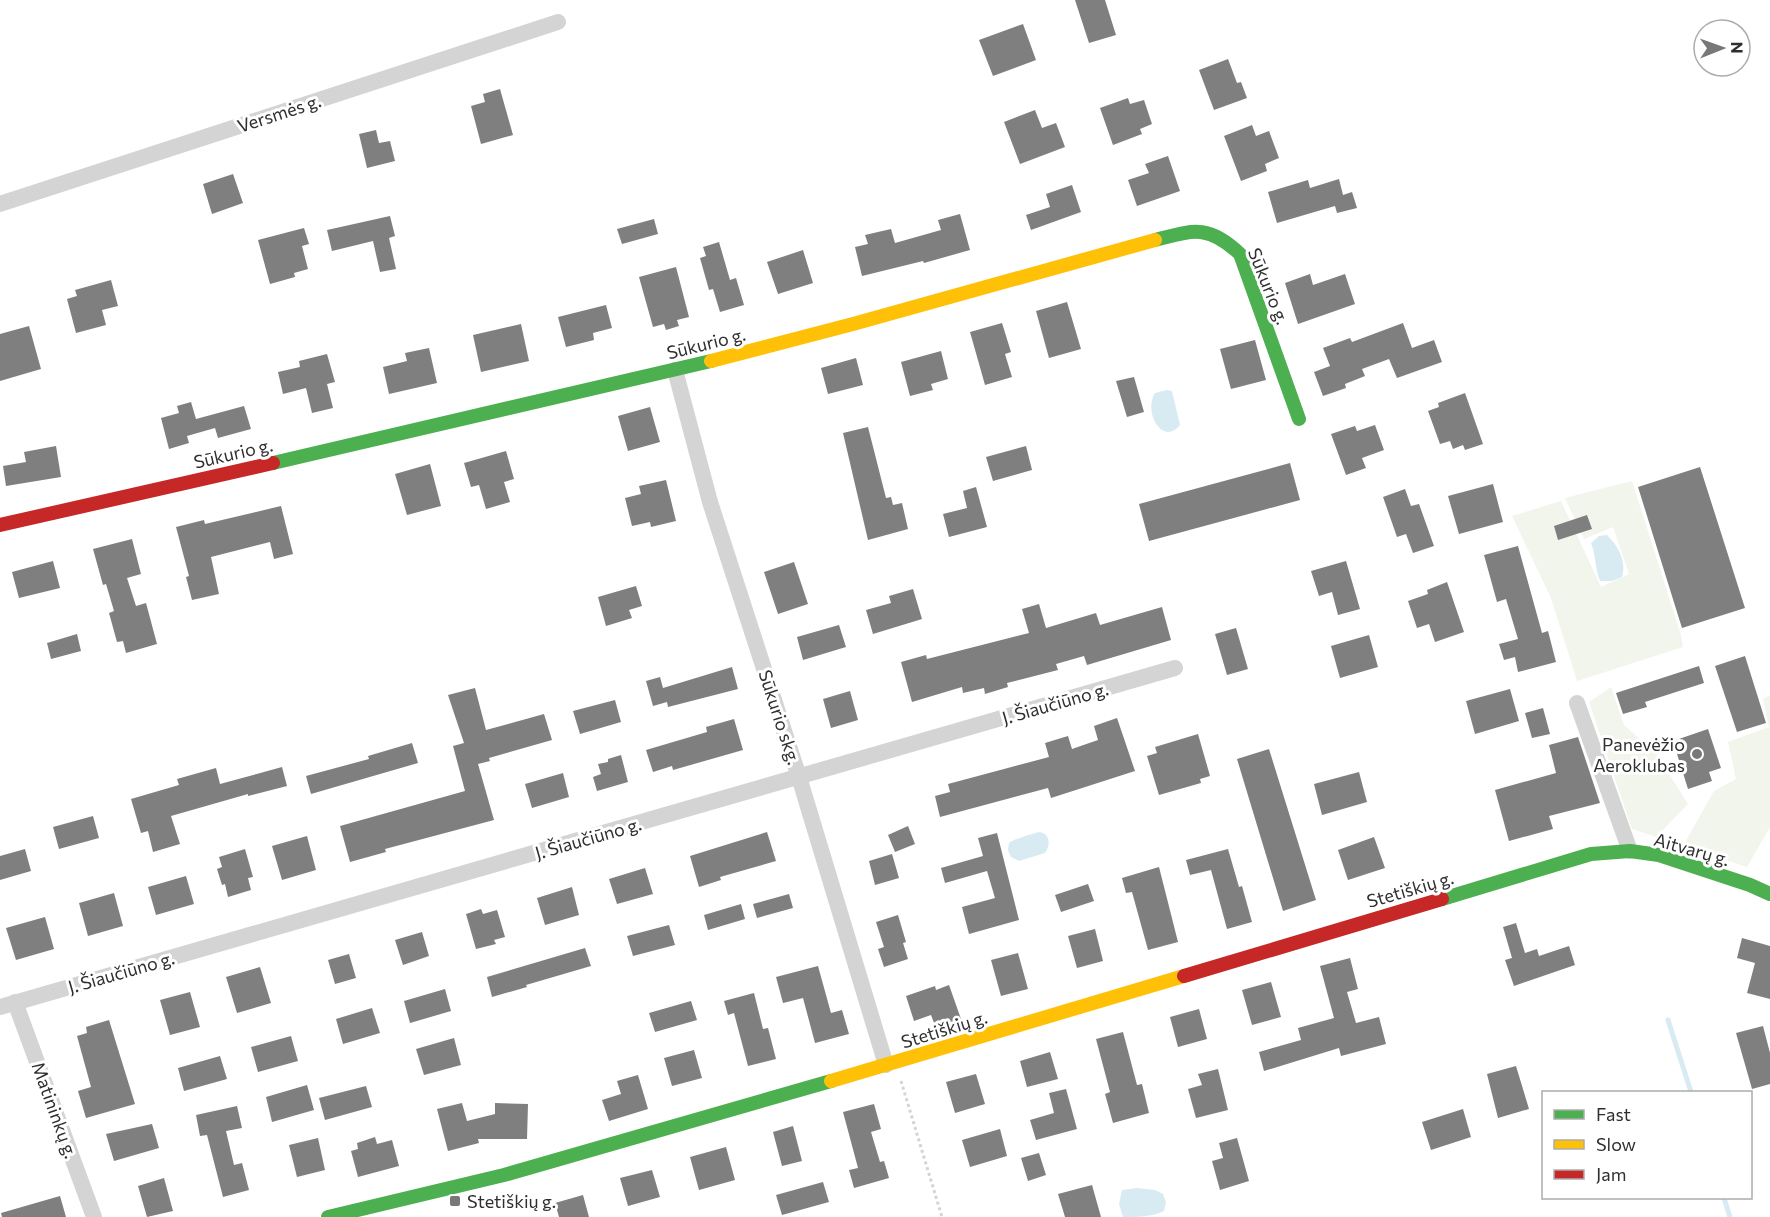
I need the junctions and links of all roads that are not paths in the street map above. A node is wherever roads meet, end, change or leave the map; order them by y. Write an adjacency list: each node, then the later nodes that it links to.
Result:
1 (558, 22): 2 (street, Versmės g.)
2 (0, 204)
3 (675, 370): 4 (street, Sūkurio g.); 5 (street, Sūkurio g.); 8 (street, Sūkurio skg.)
4 (1299, 419)
5 (0, 525)
6 (1175, 668): 8 (street, J. Šiaučiūno g.)
7 (1577, 703): 9 (street)
8 (800, 777): 12 (street, J. Šiaučiūno g.); 13 (street, Sūkurio skg.)
9 (1630, 851): 10 (street, Aitvarų g.); 11 (street, Aitvarų g.)
10 (1568, 862): 13 (street, Stetiškių g.)
11 (1770, 894)
12 (8, 1004): 14 (street, Matininkų g.)
13 (890, 1064): 15 (street, Stetiškių g.)
14 (94, 1217)
15 (328, 1217)

